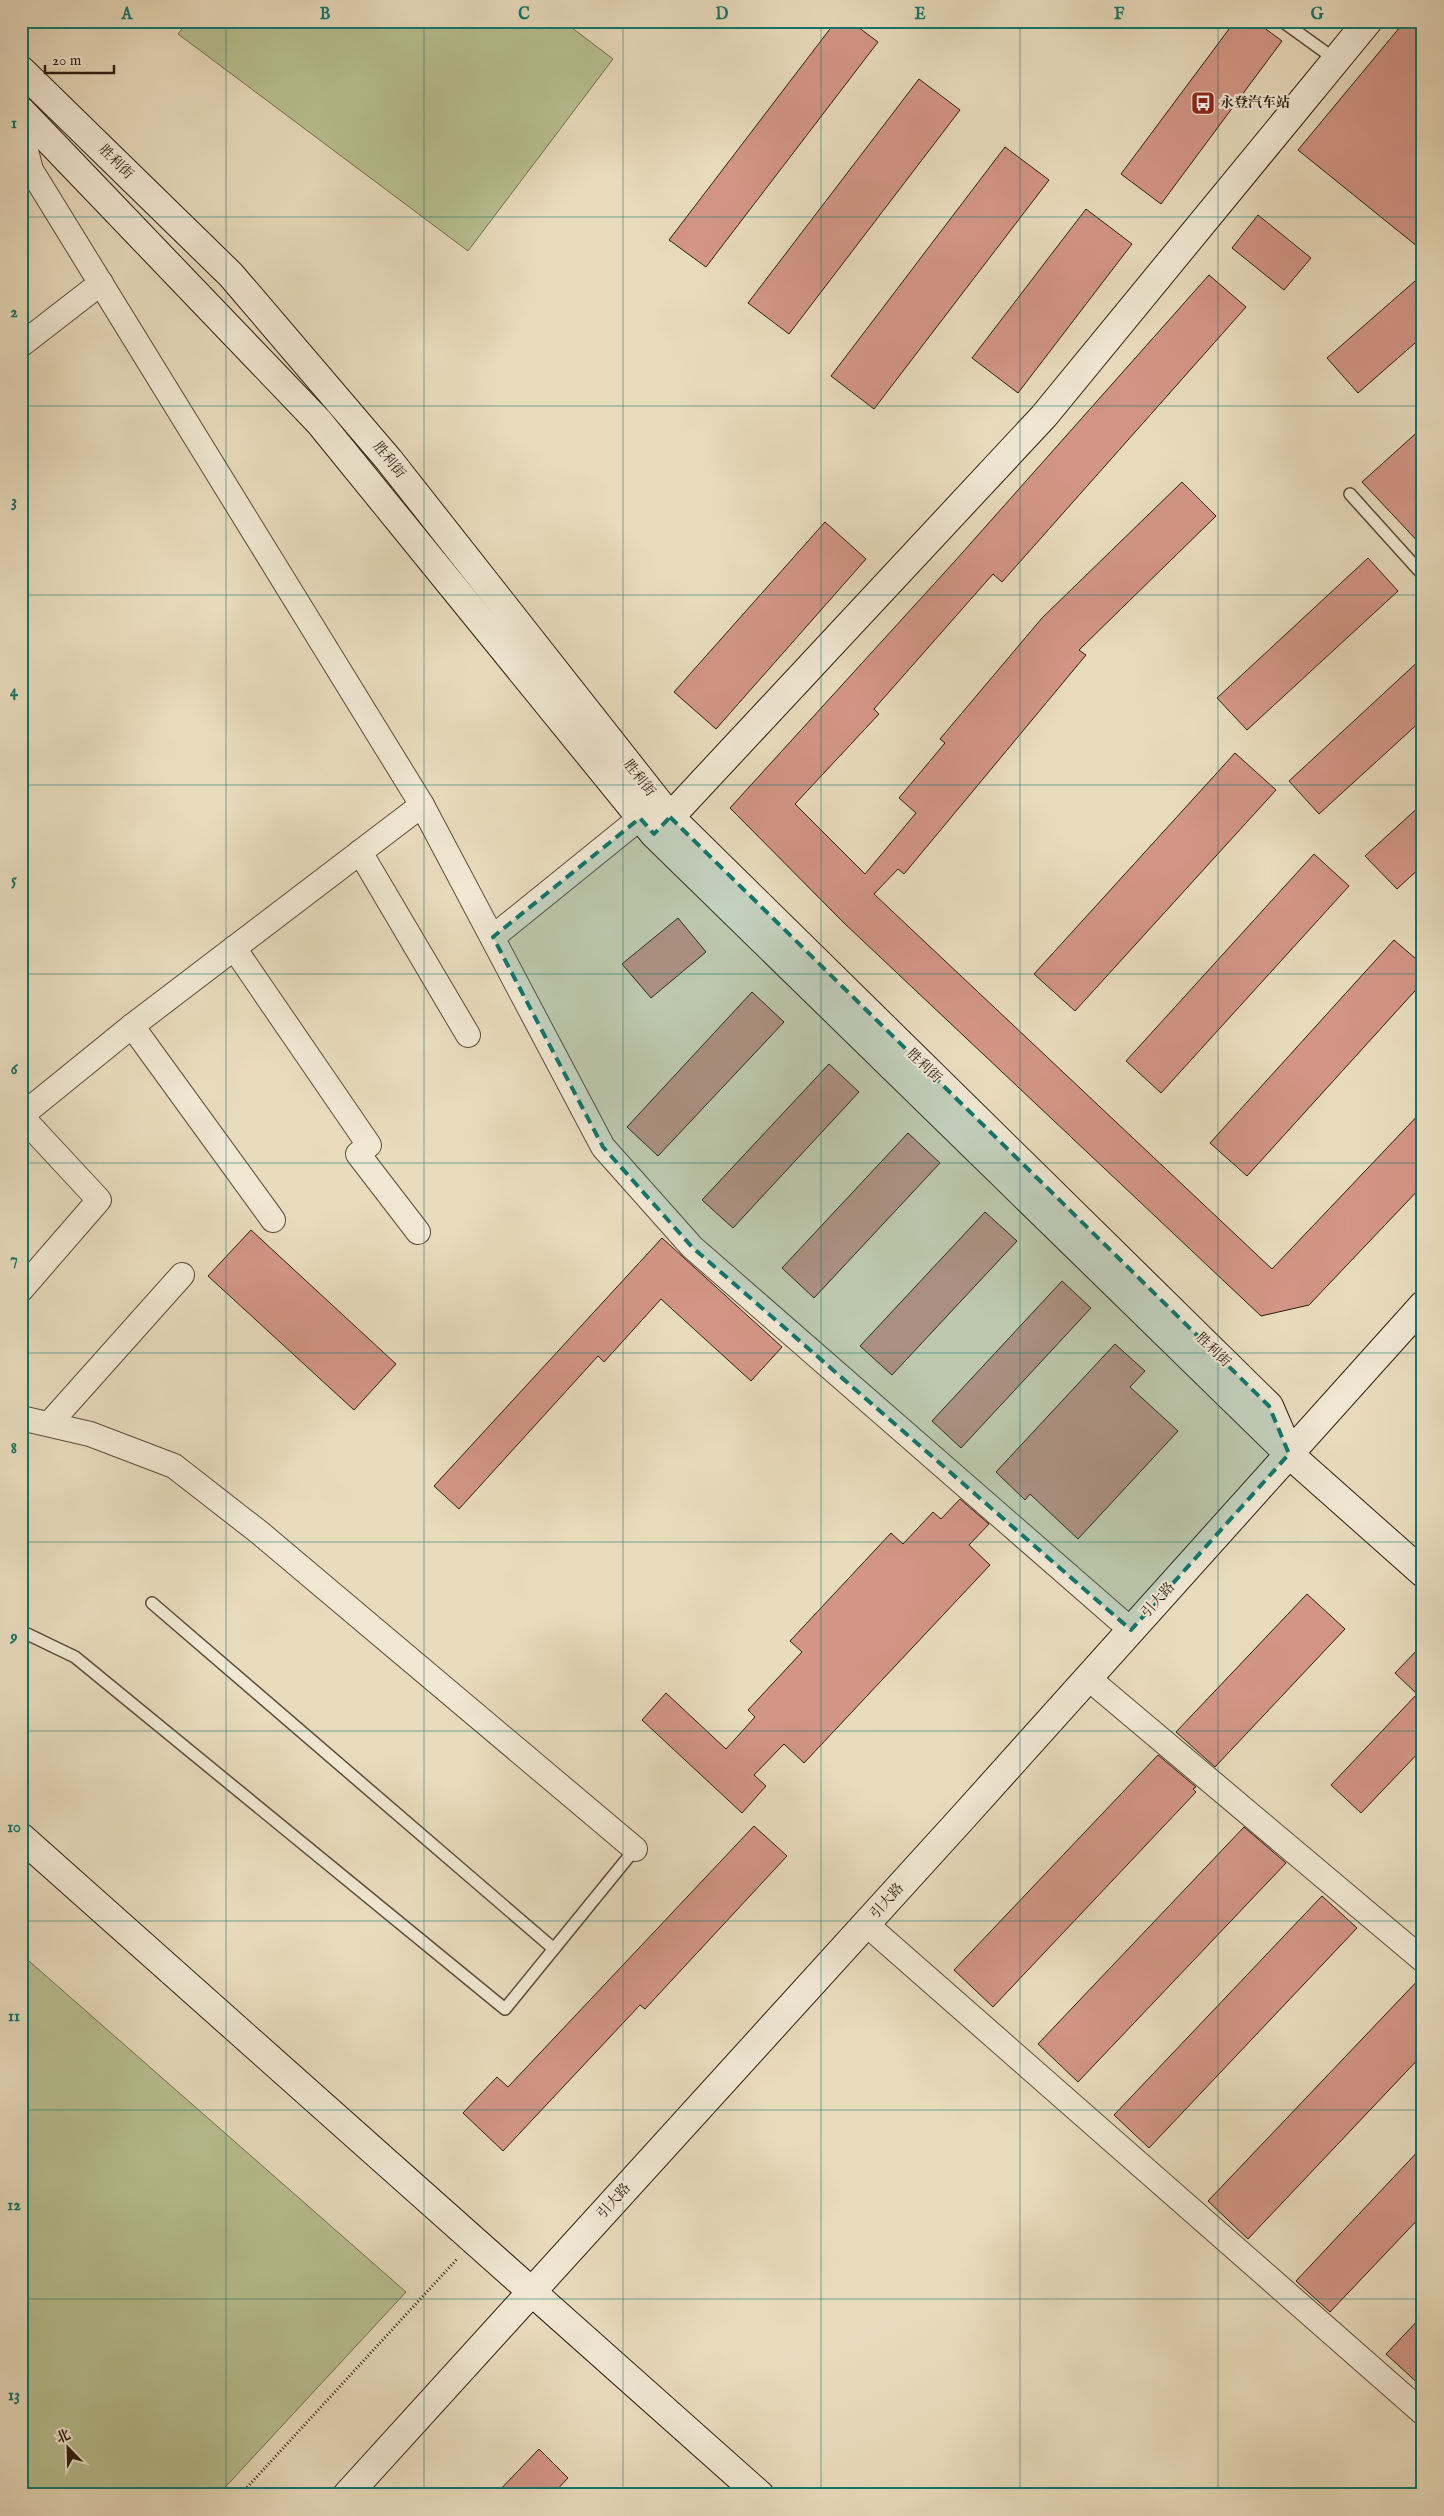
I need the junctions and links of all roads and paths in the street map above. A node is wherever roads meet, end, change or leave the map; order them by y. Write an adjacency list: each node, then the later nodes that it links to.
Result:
1 (1282, 21): 3 (lane)
2 (1368, 21): 3 (street)
3 (1336, 60): 12 (street)
4 (21, 70): 12 (street, 胜利街)
5 (21, 110): 12 (street, 胜利街)
6 (21, 132): 7 (street)
7 (101, 283): 8 (street); 11 (street)
8 (21, 345)
9 (1350, 494): 10 (lane)
10 (1423, 575)
11 (422, 805): 13 (street); 14 (street)
12 (655, 823): 14 (street); 26 (street, 胜利街)
13 (360, 852): 15 (street); 17 (street)
14 (493, 937): 30 (street)
15 (234, 948): 16 (street); 20 (street)
16 (132, 1026): 18 (street); 19 (street)
17 (468, 1036)
18 (21, 1116): 22 (street)
19 (273, 1220)
20 (418, 1232)
21 (182, 1275): 25 (street)
22 (21, 1290)
23 (1423, 1305): 26 (street, 引大路)
24 (21, 1418): 25 (street)
25 (49, 1424): 33 (street)
26 (1289, 1454): 27 (street, 胜利街); 30 (street, 引大路)
27 (1423, 1573)
28 (152, 1603): 35 (lane)
29 (21, 1630): 35 (lane)
30 (1131, 1630): 31 (street, 引大路)
31 (1088, 1678): 34 (street, 引大路); 36 (street)
32 (21, 1837): 37 (street)
33 (635, 1849): 35 (lane)
34 (866, 1924): 38 (street, 引大路); 39 (street)
35 (554, 1949)
36 (1423, 1960)
37 (474, 2240): 38 (street); 40 (path)
38 (532, 2292): 41 (street, 引大路); 42 (street)
39 (1423, 2413)
40 (240, 2495)
41 (347, 2495)
42 (760, 2495)

